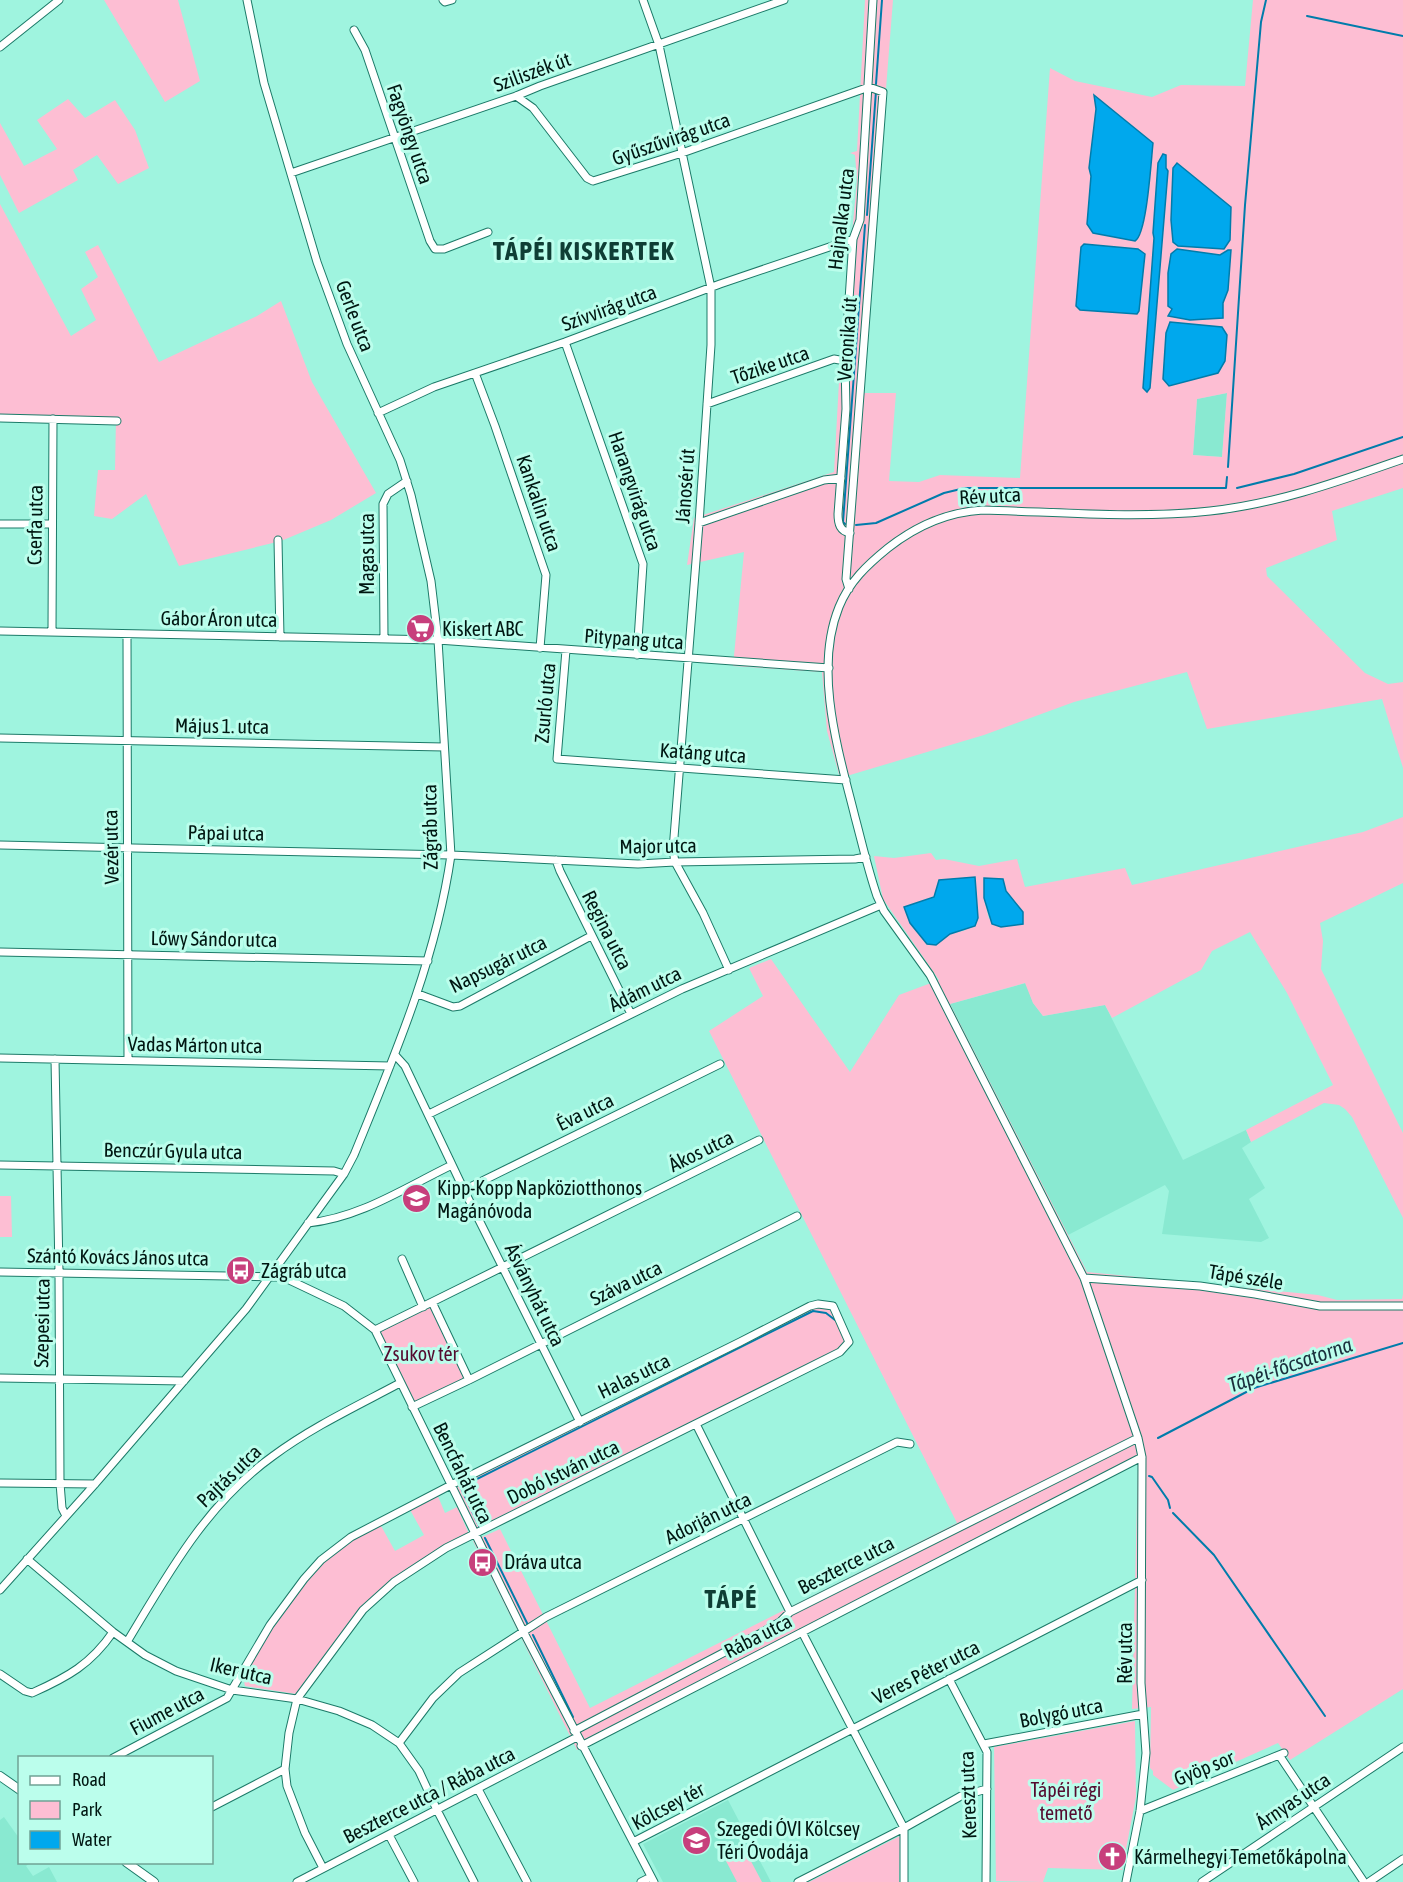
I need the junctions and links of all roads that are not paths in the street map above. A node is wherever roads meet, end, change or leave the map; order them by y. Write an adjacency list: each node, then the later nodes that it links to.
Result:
1 (59, 0): 10 (street)
2 (247, 0): 15 (street, Gerle utca)
3 (443, 0): 4 (street)
4 (452, 0)
5 (643, 0): 9 (street, Jánosér út)
6 (784, 0): 9 (street, Sziliszék út)
7 (873, 0): 11 (street, Hajnalka utca)
8 (354, 30): 13 (street, Fagyöngy utca)
9 (658, 45): 12 (street, Sziliszék út); 14 (street, Jánosér út)
10 (0, 47)
11 (869, 87): 14 (street, Gyűszűvirág utca); 16 (street, Hajnalka utca); 17 (street, Veronika út)
12 (516, 96): 13 (street, Sziliszék út); 14 (street, Gyűszűvirág utca)
13 (394, 137): 15 (street, Sziliszék út); 18 (street, Fagyöngy utca)
14 (682, 153): 20 (street, Jánosér út)
15 (291, 173): 25 (street, Gerle utca)
16 (860, 220): 17 (street); 19 (street, Hajnalka utca)
17 (872, 222): 35 (street, Veronika út)
18 (488, 232)
19 (853, 239): 20 (street, Szívvirág utca); 22 (street, Hajnalka utca)
20 (711, 288): 21 (street, Szívvirág utca); 24 (street, Jánosér út)
21 (565, 342): 23 (street, Szívvirág utca); 46 (street, Harangvirág utca)
22 (845, 361): 24 (street, Tőzike utca); 30 (street, Hajnalka utca)
23 (475, 373): 25 (street, Szívvirág utca); 44 (street, Kankalin utca)
24 (707, 404): 32 (street, Jánosér út)
25 (378, 413): 31 (street, Gerle utca)
26 (0, 418): 27 (street)
27 (53, 419): 28 (street); 34 (street, Cserfa utca)
28 (117, 421)
29 (1403, 459): 37 (street, Rév utca)
30 (841, 478): 32 (street); 35 (street, Hajnalka utca)
31 (407, 481): 42 (street, Magas utca); 43 (street, Gerle utca)
32 (699, 523): 47 (street, Jánosér út)
33 (0, 524): 34 (street)
34 (52, 524): 39 (street, Cserfa utca)
35 (850, 533): 37 (street, Veronika út)
36 (278, 540): 41 (street)
37 (849, 589): 48 (street, Rév utca)
38 (0, 631): 39 (street, Gábor Áron utca)
39 (52, 632): 40 (street, Gábor Áron utca)
40 (127, 634): 41 (street, Gábor Áron utca); 50 (street, Vezér utca)
41 (280, 637): 42 (street, Gábor Áron utca)
42 (384, 639): 43 (street, Gábor Áron utca)
43 (438, 640): 44 (street, Pitypang utca); 51 (street, Zágráb utca)
44 (540, 648): 45 (street, Pitypang utca)
45 (566, 650): 46 (street, Pitypang utca); 52 (street, Zsurló utca)
46 (637, 655): 47 (street, Pitypang utca)
47 (688, 659): 48 (street, Pitypang utca); 53 (street, Jánosér út)
48 (829, 668): 54 (street, Rév utca)
49 (0, 738): 50 (street, Május 1. utca)
50 (127, 741): 51 (street, Május 1. utca); 56 (street, Vezér utca)
51 (444, 747): 57 (street, Zágráb utca)
52 (557, 759): 53 (street, Katáng utca)
53 (680, 768): 54 (street, Katáng utca); 60 (street, Jánosér út)
54 (846, 780): 58 (street, Rév utca)
55 (0, 845): 56 (street, Pápai utca)
56 (128, 847): 57 (street, Pápai utca); 64 (street, Vezér utca)
57 (452, 855): 59 (street, Major utca); 65 (street, Zágráb utca)
58 (866, 856): 60 (street, Major utca); 61 (street, Rév utca)
59 (556, 860): 60 (street, Major utca); 62 (street, Regina utca)
60 (675, 862): 66 (street, Jánosér út)
61 (881, 905): 66 (street, Ádám utca); 89 (street, Rév utca)
62 (591, 936): 67 (street, Napsugár utca); 68 (street, Regina utca)
63 (0, 952): 64 (street, Lőwy Sándor utca)
64 (129, 954): 65 (street, Lőwy Sándor utca); 72 (street, Vezér utca)
65 (428, 961): 67 (street, Zágráb utca)
66 (729, 970): 68 (street, Ádám utca)
67 (418, 994): 69 (street, Zágráb utca)
68 (631, 1014): 75 (street, Ádám utca)
69 (395, 1055): 74 (street, Zágráb utca); 75 (street, Ásványhát utca)
70 (0, 1058): 71 (street, Vadas Márton utca)
71 (55, 1059): 72 (street, Vadas Márton utca); 79 (street, Szepesi utca)
72 (129, 1060): 74 (street, Vadas Márton utca)
73 (720, 1064): 81 (street, Éva utca)
74 (390, 1066): 80 (street, Zágráb utca)
75 (429, 1114): 78 (street, Ásványhát utca)
76 (759, 1140): 85 (street, Ákos utca)
77 (0, 1165): 79 (street, Benczúr Gyula utca)
78 (452, 1165): 81 (street, Ásványhát utca); 83 (street)
79 (57, 1166): 80 (street, Benczúr Gyula utca); 87 (street, Szepesi utca)
80 (344, 1174): 83 (street, Zágráb utca)
81 (464, 1190): 85 (street, Ásványhát utca)
82 (797, 1216): 95 (street, Száva utca)
83 (308, 1223): 88 (street, Zágráb utca)
84 (402, 1259): 92 (street)
85 (503, 1267): 90 (street, Ákos utca); 95 (street, Ásványhát utca)
86 (0, 1272): 87 (street, Szántó Kovács János utca)
87 (59, 1272): 88 (street, Szántó Kovács János utca); 97 (street, Szepesi utca)
88 (271, 1275): 93 (street, Bencfahát utca); 99 (street, Zágráb utca)
89 (1084, 1278): 91 (street, Tápé széle); 104 (street, Rév utca)
90 (432, 1302): 92 (street); 98 (street)
91 (1403, 1306)
92 (423, 1307): 93 (street)
93 (375, 1330): 100 (street, Bencfahát utca)
94 (849, 1342): 102 (street, Halas utca); 103 (street, Dobó István utca)
95 (540, 1344): 98 (street, Száva utca); 102 (street, Ásványhát utca)
96 (0, 1378): 97 (street)
97 (58, 1378): 99 (street); 108 (street, Szepesi utca)
98 (469, 1380): 101 (street)
99 (184, 1381): 109 (street, Zágráb utca)
100 (400, 1383): 101 (street, Bencfahát utca); 121 (street, Pajtás utca)
101 (412, 1407): 110 (street, Bencfahát utca)
102 (580, 1422): 110 (street, Halas utca)
103 (696, 1424): 112 (street); 113 (street, Dobó István utca)
104 (1138, 1438): 106 (street, Rév utca); 117 (street, Beszterce utca)
105 (910, 1444): 112 (street, Adorján utca)
106 (1142, 1456): 115 (street, Rév utca); 120 (street, Rába utca)
107 (0, 1483): 108 (street)
108 (60, 1483): 109 (street); 111 (street, Szepesi utca)
109 (95, 1484): 111 (street, Zágráb utca)
110 (451, 1485): 113 (street, Bencfahát utca); 124 (street)
111 (66, 1516): 114 (street, Zágráb utca)
112 (743, 1519): 117 (street); 118 (street, Adorján utca)
113 (474, 1534): 118 (street, Bencfahát utca); 125 (street, Dobó István utca)
114 (27, 1559): 116 (street, Zágráb utca); 119 (street, Iker utca)
115 (1142, 1581): 123 (street, Veres Péter utca); 126 (street, Rév utca)
116 (0, 1589)
117 (790, 1612): 128 (street, Beszterce utca)
118 (523, 1631): 128 (street, Bencfahát utca); 129 (street, Adorján utca)
119 (113, 1632): 121 (street, Iker utca); 122 (street)
120 (802, 1632): 127 (street); 131 (street, Rába utca)
121 (127, 1642): 124 (street, Iker utca)
122 (0, 1674)
123 (949, 1679): 127 (street, Veres Péter utca); 130 (street, Kereszt utca)
124 (232, 1690): 125 (street, Iker utca); 133 (street, Fiume utca)
125 (297, 1699): 129 (street, Iker utca); 134 (street, Dobó István utca)
126 (1143, 1714): 130 (street, Bolygó utca); 143 (street, Rév utca)
127 (852, 1728): 139 (street, Veres Péter utca); 144 (street)
128 (575, 1734): 131 (street, Bencfahát utca); 137 (street, Beszterce utca / Rába utca)
129 (399, 1743): 142 (street, Iker utca)
130 (984, 1744): 138 (street, Kereszt utca)
131 (581, 1746): 146 (street, Bencfahát utca)
132 (1403, 1747): 141 (street, Árnyas utca)
133 (118, 1756)
134 (285, 1769): 140 (street); 149 (street, Dobó István utca)
135 (0, 1776): 136 (main road)
136 (18, 1789)
137 (478, 1789): 142 (street, Beszterce utca / Rába utca); 155 (street)
138 (987, 1789): 144 (street); 159 (street, Kereszt utca)
139 (726, 1794): 146 (street, Kölcsey tér)
140 (213, 1806)
141 (1314, 1807): 143 (street, Gyöp sor); 161 (street, Árnyas utca); 162 (street)
142 (436, 1810): 145 (street, Beszterce utca / Rába utca); 154 (street, Iker utca)
143 (1140, 1811): 160 (street, Rév utca)
144 (904, 1828): 157 (street); 158 (street)
145 (389, 1834): 149 (street, Beszterce utca / Rába utca); 153 (street)
146 (633, 1842): 150 (street, Kölcsey tér)
147 (1403, 1859): 162 (street)
148 (127, 1864): 151 (main road)
149 (323, 1868): 152 (street, Beszterce utca / Rába utca)
150 (652, 1880): 156 (street)
151 (154, 1882)
152 (298, 1882)
153 (414, 1882)
154 (474, 1882)
155 (527, 1882)
156 (641, 1882)
157 (798, 1882)
158 (904, 1882)
159 (986, 1882)
160 (1126, 1882)
161 (1202, 1882)
162 (1366, 1882)

